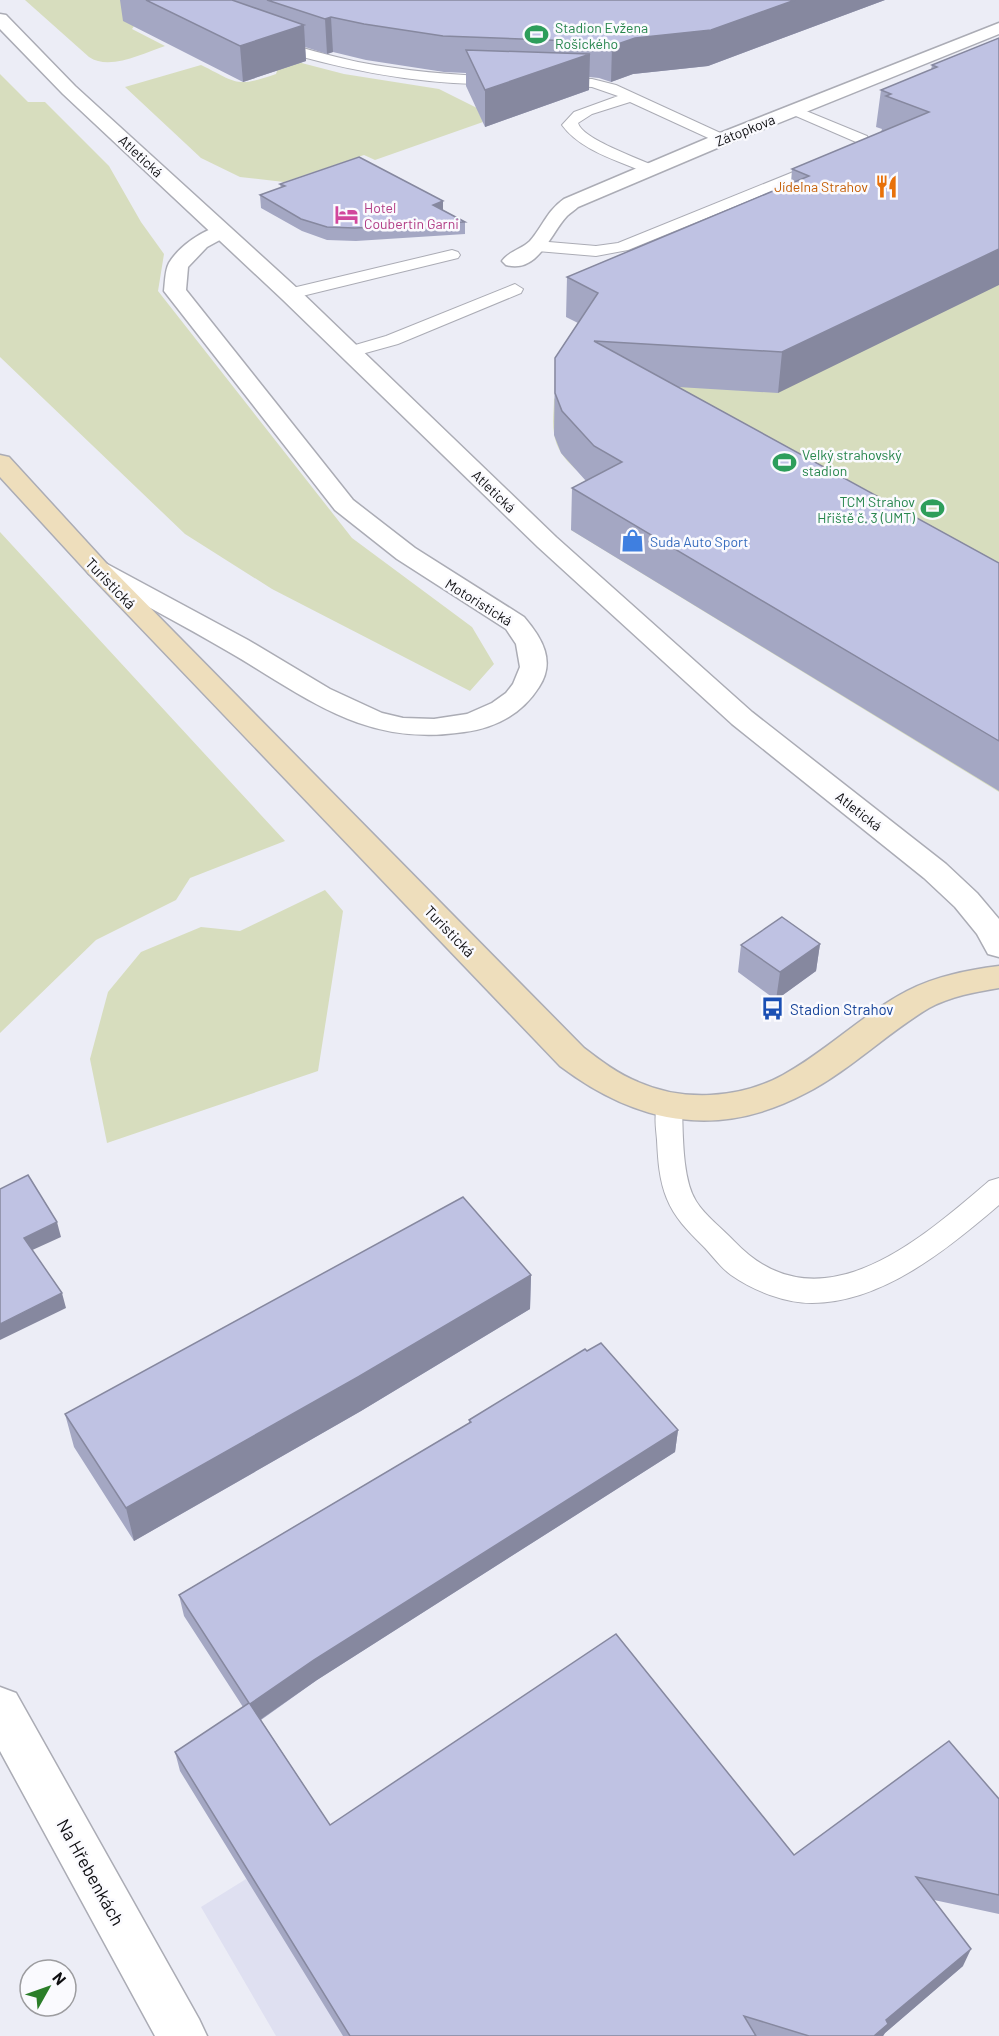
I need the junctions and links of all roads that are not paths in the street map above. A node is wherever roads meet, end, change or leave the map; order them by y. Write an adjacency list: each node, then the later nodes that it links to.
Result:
1 (0, 19): 10 (street, Atletická)
2 (999, 28): 7 (street, Zátopkova)
3 (260, 39): 4 (lane)
4 (520, 81)
5 (541, 81): 6 (lane)
6 (631, 97): 8 (lane); 9 (lane)
7 (794, 110): 8 (street, Zátopkova); 11 (lane)
8 (722, 139): 9 (street, Zátopkova)
9 (649, 169): 11 (street, Zátopkova)
10 (222, 231): 15 (street, Atletická); 18 (street, Motoristická)
11 (537, 246): 13 (street, Zátopkova)
12 (452, 255): 15 (lane)
13 (513, 261)
14 (515, 289): 16 (lane)
15 (290, 294): 16 (street, Atletická)
16 (351, 352): 19 (street, Atletická)
17 (0, 462): 18 (main road, Turistická)
18 (98, 569): 21 (main road, Turistická)
19 (999, 946)
20 (999, 977): 21 (main road, Turistická)
21 (669, 1107): 22 (lane)
22 (999, 1189)
23 (0, 1708): 24 (street, Na Hřebenkách)
24 (182, 2036)

